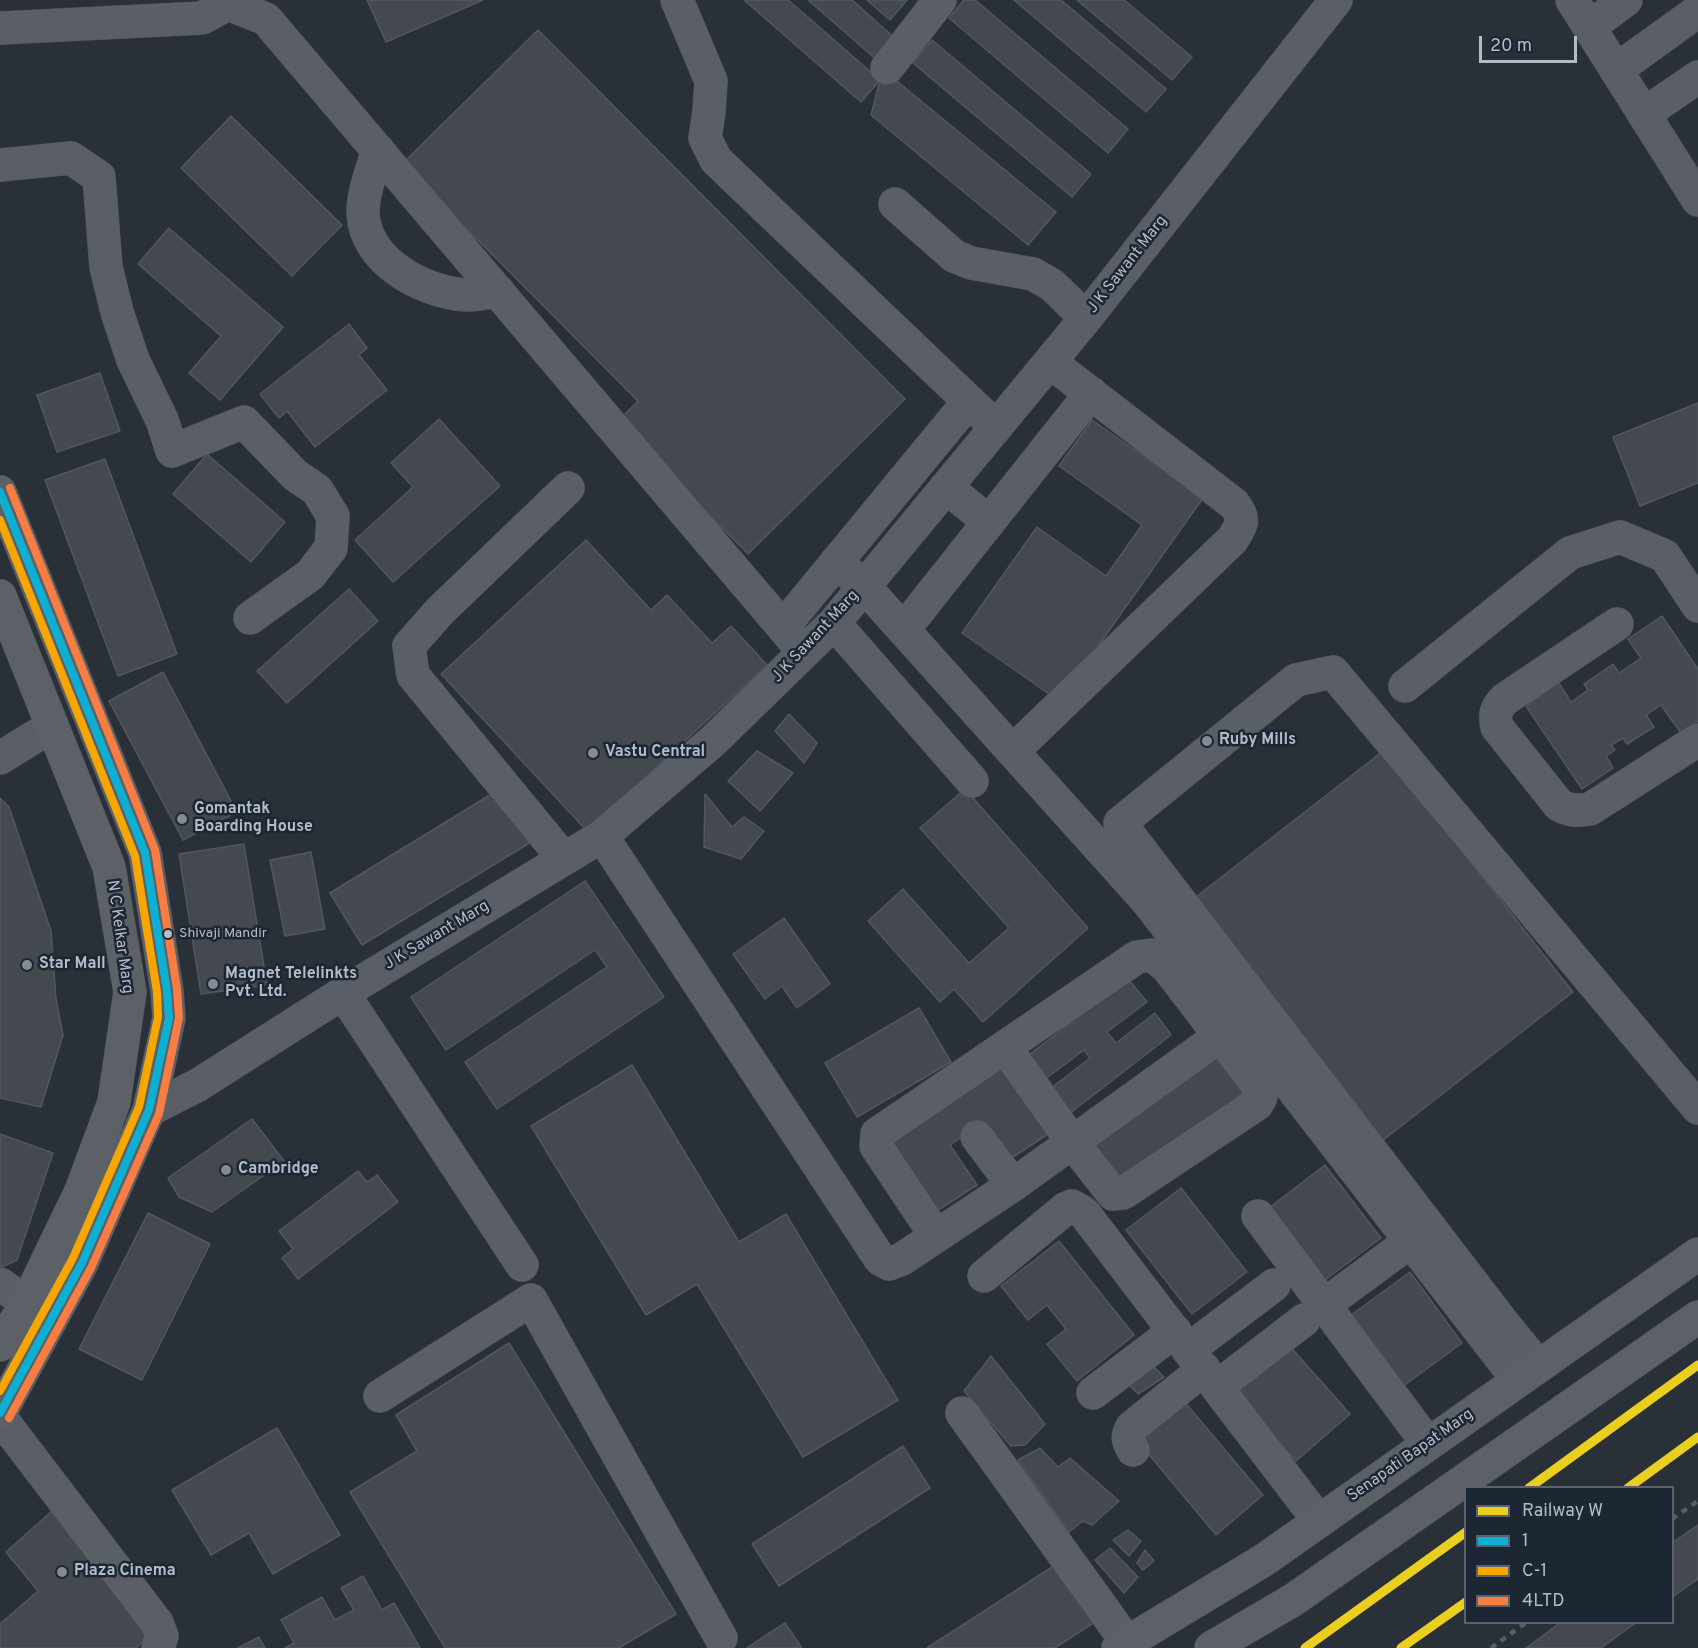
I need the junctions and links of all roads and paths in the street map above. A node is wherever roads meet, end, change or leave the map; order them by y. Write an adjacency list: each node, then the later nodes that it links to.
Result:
1 (677, 0): 23 (street)
2 (940, 0): 10 (street)
3 (1336, 0): 20 (street, J K Sawant Marg)
4 (1572, 0): 8 (street)
5 (1626, 0): 8 (street)
6 (226, 2): 9 (street); 14 (street)
7 (1698, 11): 11 (street)
8 (1590, 27): 11 (street)
9 (0, 28)
10 (886, 68)
11 (1616, 70): 13 (street)
12 (1698, 78): 13 (street)
13 (1644, 114): 15 (street)
14 (378, 150): 19 (street); 19 (street)
15 (1688, 163): 17 (street)
16 (0, 165): 35 (street)
17 (1698, 200)
18 (895, 204): 20 (street)
19 (498, 291): 38 (street)
20 (1086, 318): 21 (street, J K Sawant Marg)
21 (1050, 362): 22 (street); 24 (street, J K Sawant Marg)
22 (1090, 393): 29 (street); 44 (street)
23 (969, 401): 24 (street); 28 (street)
24 (996, 427): 26 (street, J K Sawant Marg)
25 (568, 488): 48 (street)
26 (946, 488): 29 (street); 30 (street, J K Sawant Marg)
27 (0, 492): 53 (main road)
28 (871, 519): 30 (street); 31 (street)
29 (989, 522): 39 (street)
30 (900, 543): 32 (street, J K Sawant Marg)
31 (836, 562): 32 (street); 38 (street)
32 (864, 586): 36 (street, J K Sawant Marg); 39 (street)
33 (0, 596): 42 (main road, N C Kelkar Marg)
34 (1698, 606): 41 (street)
35 (250, 618)
36 (834, 623): 40 (street, J K Sawant Marg); 46 (street)
37 (1617, 624): 43 (street)
38 (783, 627): 40 (street)
39 (904, 629): 44 (street)
40 (804, 652): 47 (street, J K Sawant Marg)
41 (1405, 686)
42 (52, 726): 45 (street); 66 (main road, N C Kelkar Marg)
43 (1698, 740)
44 (1014, 750): 71 (street)
45 (0, 758)
46 (972, 781)
47 (602, 836): 48 (street, J K Sawant Marg); 59 (street)
48 (564, 859): 49 (street, J K Sawant Marg)
49 (342, 993): 53 (street, J K Sawant Marg); 62 (street)
50 (1220, 1036): 51 (street); 55 (street); 55 (street)
51 (1005, 1047): 55 (street); 59 (street)
52 (1698, 1108): 71 (street)
53 (149, 1110): 75 (main road)
54 (977, 1137): 57 (street)
55 (1073, 1143): 57 (street)
56 (1333, 1159): 60 (street)
57 (1013, 1185): 59 (street)
58 (1258, 1216): 67 (street)
59 (936, 1236)
60 (1400, 1249): 67 (street); 71 (street)
61 (1698, 1254): 71 (main road, Senapati Bapat Marg)
62 (522, 1265)
63 (984, 1276): 70 (street)
64 (0, 1284): 66 (street)
65 (1274, 1285): 70 (street)
66 (27, 1303): 69 (main road, N C Kelkar Marg)
67 (1314, 1312): 70 (street); 76 (street)
68 (1698, 1317): 82 (main road)
69 (0, 1344)
70 (1196, 1359): 72 (street); 77 (street); 78 (street)
71 (1521, 1378): 76 (main road, Senapati Bapat Marg)
72 (1093, 1393)
73 (380, 1396): 79 (street)
74 (962, 1413): 80 (street)
75 (0, 1415): 81 (street)
76 (1428, 1444): 78 (main road, Senapati Bapat Marg)
77 (1133, 1450)
78 (1319, 1521): 80 (main road, Senapati Bapat Marg)
79 (717, 1645)
80 (1126, 1646)
81 (158, 1648)
82 (1211, 1648)

